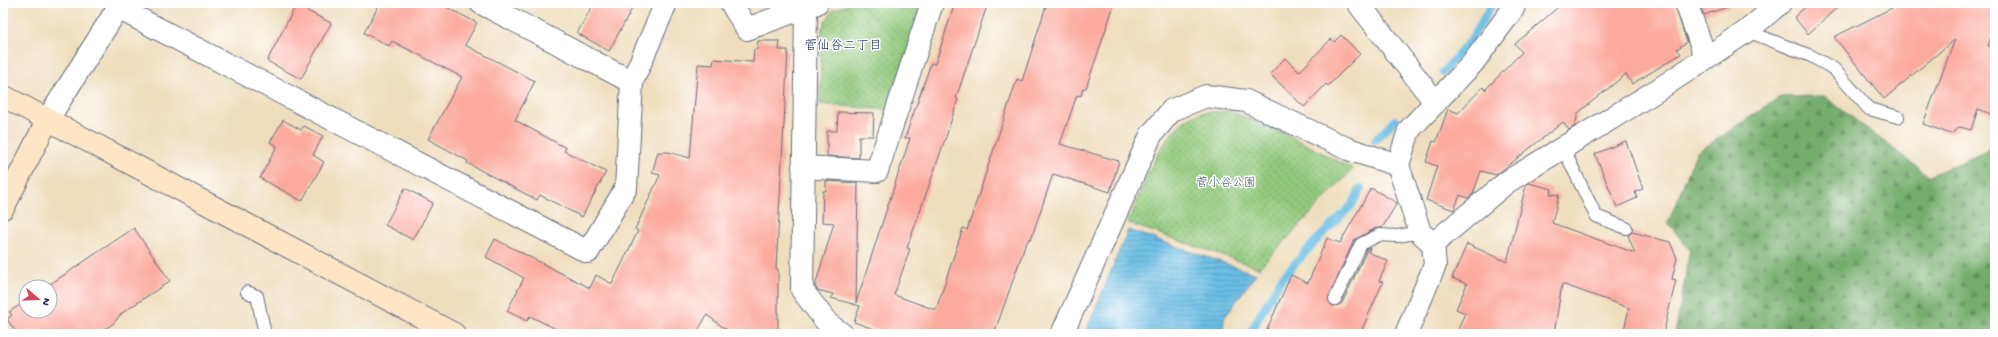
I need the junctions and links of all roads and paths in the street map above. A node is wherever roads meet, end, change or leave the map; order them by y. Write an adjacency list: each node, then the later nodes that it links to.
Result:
1 (481, 3): 13 (street)
2 (666, 3): 13 (street)
3 (731, 3): 10 (street)
4 (932, 3): 20 (street)
5 (1358, 3): 15 (street)
6 (1515, 3): 15 (street)
7 (1686, 3): 12 (street)
8 (1780, 3): 11 (street)
9 (119, 5): 13 (street); 17 (street)
10 (812, 6): 20 (street)
11 (1747, 31): 12 (street); 16 (lane)
12 (1706, 58): 18 (street)
13 (632, 82)
14 (3, 96): 17 (street)
15 (1435, 102): 19 (street)
16 (1898, 117)
17 (48, 120): 21 (street); 28 (street)
18 (1563, 148): 22 (lane); 23 (street)
19 (1398, 165): 23 (street); 29 (street)
20 (803, 167): 26 (street)
21 (3, 208)
22 (1626, 228)
23 (1426, 238): 25 (lane); 30 (street)
24 (247, 292): 27 (lane)
25 (1335, 299)
26 (830, 330)
27 (264, 334)
28 (454, 334)
29 (1062, 334)
30 (1406, 334)

